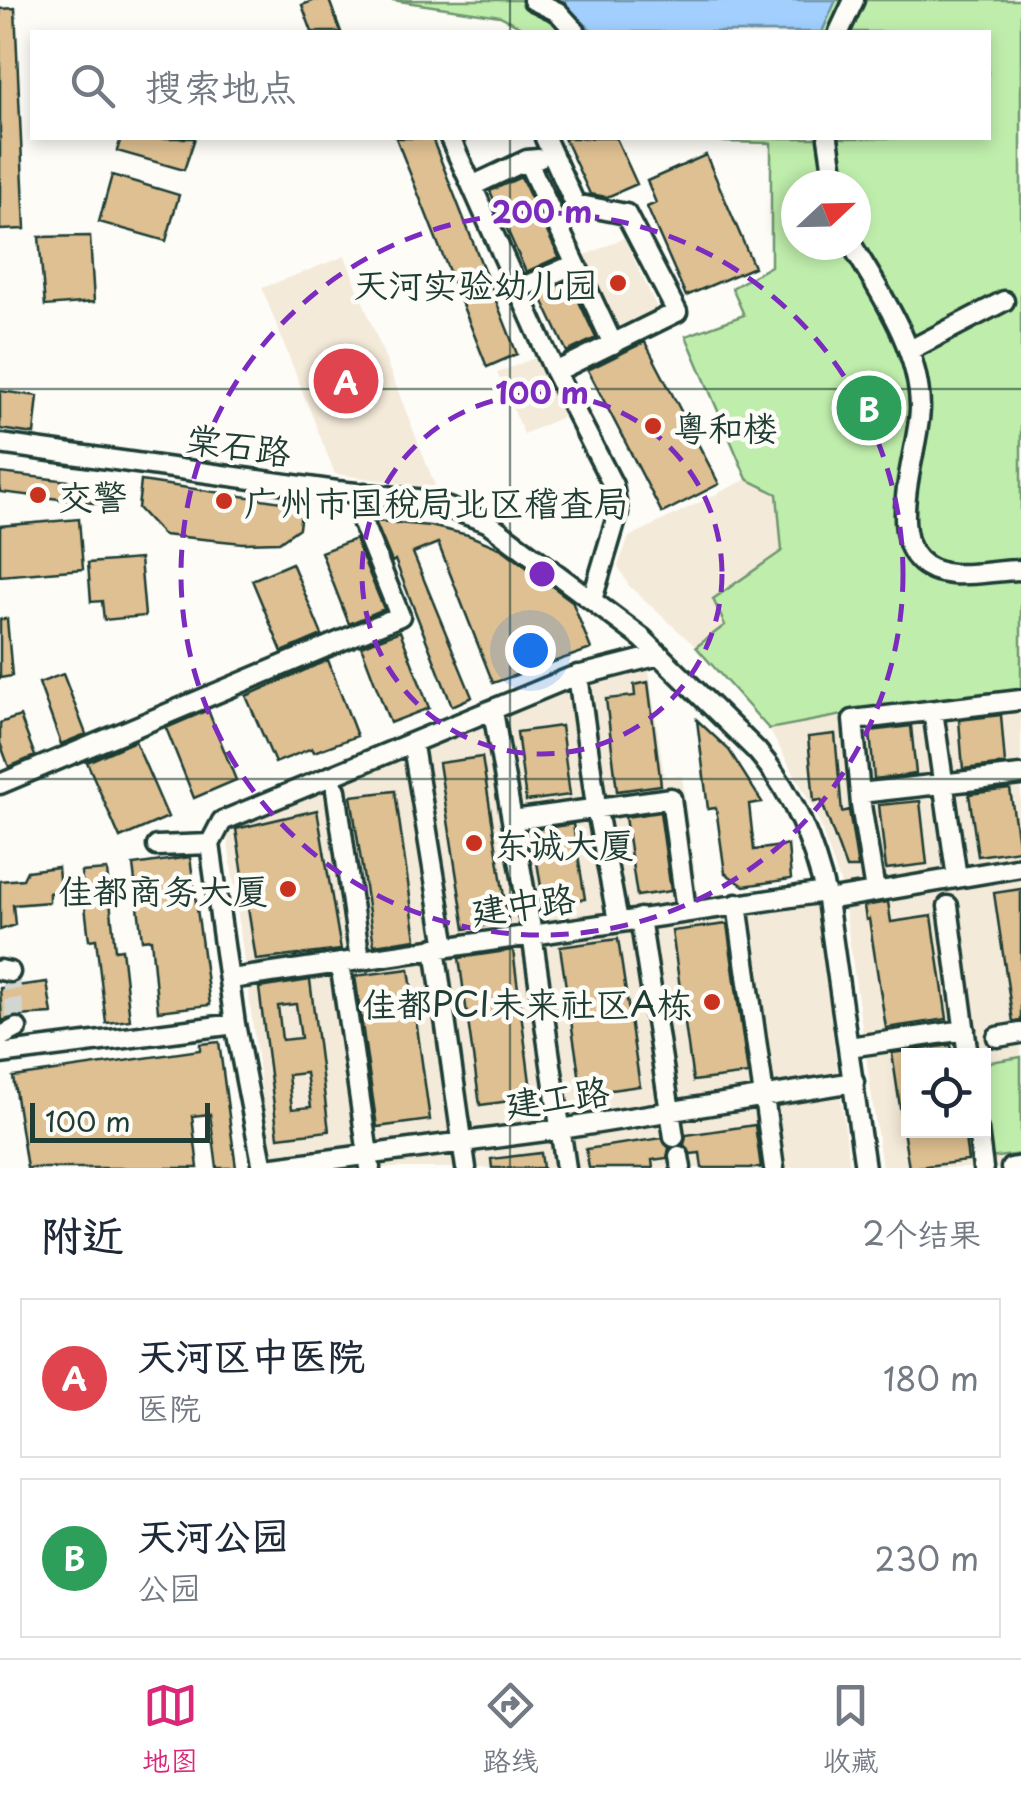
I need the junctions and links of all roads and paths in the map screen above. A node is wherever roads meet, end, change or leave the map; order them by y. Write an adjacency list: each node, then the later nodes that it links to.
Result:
1 (533, 0): 3 (street)
2 (854, 0): 4 (street)
3 (574, 30)
4 (839, 30)
5 (451, 140): 11 (street)
6 (546, 140): 8 (street)
7 (828, 140): 10 (street)
8 (554, 158): 9 (street); 16 (street)
9 (527, 160): 11 (street); 13 (street)
10 (833, 170)
11 (472, 186): 14 (street)
12 (860, 260): 17 (street)
13 (576, 264): 14 (street); 16 (street)
14 (518, 289): 18 (street)
15 (1004, 301): 17 (street)
16 (612, 344): 18 (street)
17 (910, 350): 21 (street)
18 (555, 372): 22 (street)
19 (0, 444): 20 (street, 棠石路)
20 (364, 494): 22 (street, 棠石路); 30 (street)
21 (1021, 570)
22 (592, 600): 23 (street, 棠石路)
23 (660, 655): 24 (street); 41 (street, 棠石路)
24 (578, 675): 34 (street); 36 (street)
25 (1021, 700): 26 (street)
26 (933, 711): 31 (street); 33 (street)
27 (494, 716): 35 (street)
28 (414, 752): 48 (street)
29 (1021, 775): 31 (street)
30 (0, 784)
31 (944, 784): 33 (street); 39 (street)
32 (336, 790): 49 (street)
33 (860, 793): 40 (street)
34 (596, 806): 35 (street); 44 (street); 46 (street)
35 (513, 820): 47 (street)
36 (210, 844): 37 (street); 51 (street)
37 (157, 846)
38 (1021, 868): 39 (street, 建中路)
39 (957, 878): 40 (street, 建中路)
40 (875, 891): 41 (street, 建中路)
41 (826, 896): 42 (street, 建中路); 58 (street, 棠石路)
42 (738, 904): 44 (street, 建中路); 62 (street)
43 (948, 906): 54 (street)
44 (686, 911): 45 (street, 建中路)
45 (640, 918): 46 (street, 建中路); 63 (street)
46 (618, 921): 47 (street, 建中路)
47 (532, 934): 48 (street, 建中路); 64 (street)
48 (440, 948): 49 (street, 建中路); 67 (street)
49 (360, 960): 50 (street, 建中路)
50 (340, 962): 51 (street, 建中路); 68 (street)
51 (231, 979): 52 (street)
52 (236, 1024): 60 (street); 70 (street)
53 (18, 1028): 56 (street)
54 (965, 1030): 58 (street); 59 (street)
55 (1021, 1033): 57 (street)
56 (0, 1037)
57 (997, 1037)
58 (849, 1047): 61 (street, 棠石路)
59 (967, 1048)
60 (0, 1054)
61 (854, 1082): 62 (street, 建工路); 74 (street, 棠石路)
62 (764, 1096): 63 (street, 建工路); 73 (street)
63 (671, 1112): 64 (street, 建工路); 65 (street)
64 (561, 1128): 67 (street, 建工路); 72 (street)
65 (674, 1136)
66 (979, 1138): 75 (street)
67 (462, 1142): 68 (street, 建工路); 71 (street)
68 (369, 1161): 70 (street, 建工路)
69 (1021, 1166): 76 (street)
70 (265, 1168)
71 (466, 1168)
72 (566, 1168)
73 (774, 1168)
74 (865, 1168)
75 (984, 1168)
76 (1012, 1168)

